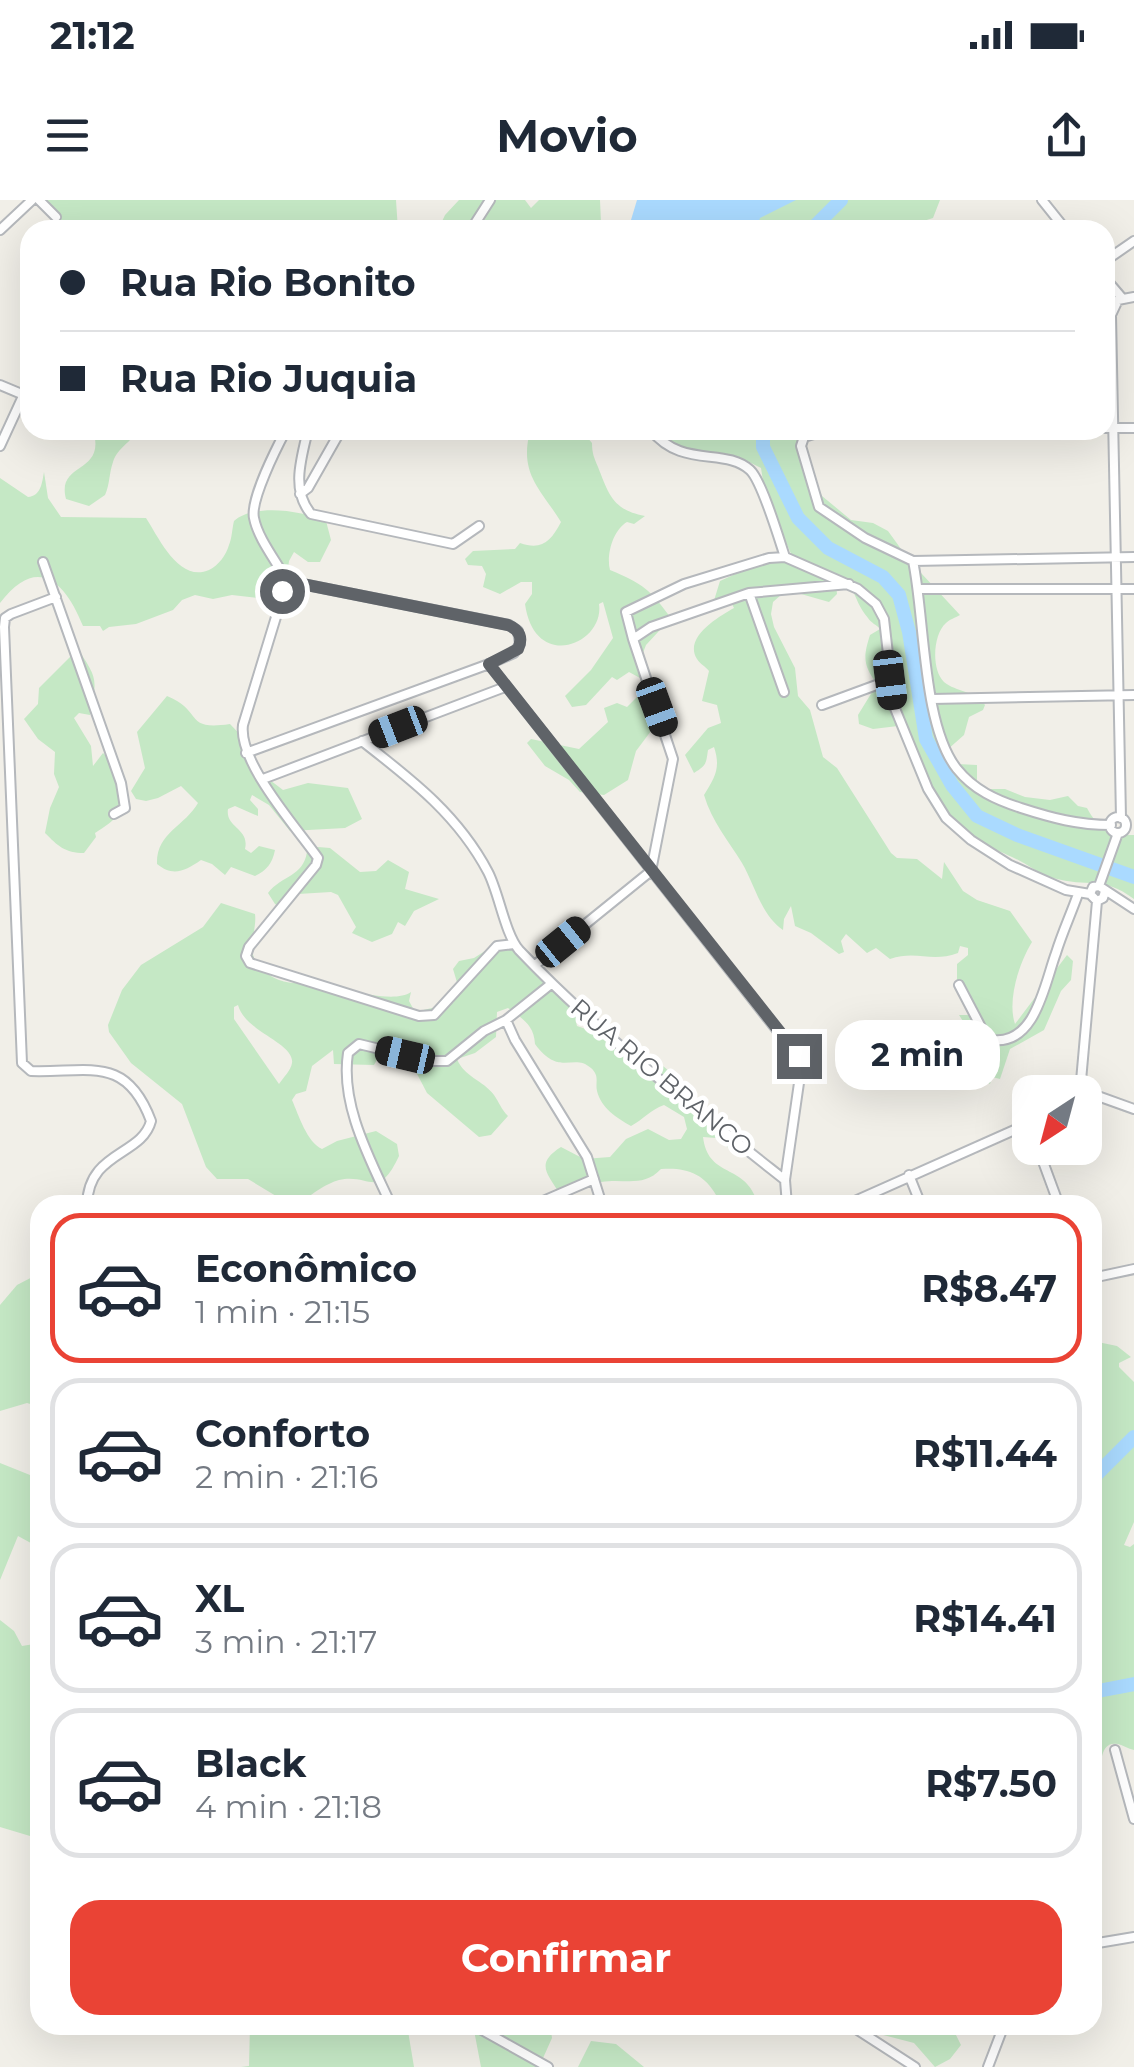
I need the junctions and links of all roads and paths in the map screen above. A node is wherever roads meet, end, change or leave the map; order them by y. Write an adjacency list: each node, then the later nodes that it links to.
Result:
1 (36, 200): 2 (street); 3 (street)
2 (56, 217)
3 (0, 230)
4 (1115, 290): 5 (street)
5 (1122, 298): 6 (street); 7 (street)
6 (1134, 298)
7 (1115, 306)
8 (20, 404): 15 (street)
9 (281, 440): 23 (street)
10 (306, 440): 16 (street)
11 (335, 440): 16 (street)
12 (664, 440): 19 (street)
13 (804, 440): 21 (street)
14 (1110, 440): 20 (street)
15 (0, 446)
16 (300, 494): 17 (street)
17 (479, 526)
18 (1134, 556): 20 (street)
19 (786, 557): 24 (street); 30 (street)
20 (1116, 557): 21 (street); 26 (street)
21 (913, 561): 25 (street)
22 (43, 562): 29 (street)
23 (287, 581): 31 (street); 40 (street)
24 (849, 584): 28 (street); 32 (street)
25 (920, 589): 26 (street); 37 (street)
26 (1116, 589): 27 (street); 35 (street)
27 (1134, 589)
28 (749, 594): 30 (street); 34 (street)
29 (56, 597): 43 (street); 65 (street)
30 (636, 637): 47 (street)
31 (489, 664): 33 (street); 40 (street)
32 (890, 680): 38 (street); 49 (street)
33 (505, 687): 39 (street); 47 (street)
34 (784, 692)
35 (1120, 696): 36 (street); 37 (street); 44 (street)
36 (1134, 696)
37 (932, 699): 45 (street)
38 (822, 705)
39 (362, 741): 41 (street); 52 (street, RUA RIO BRANCO)
40 (246, 753): 41 (street)
41 (263, 779): 52 (street)
42 (1133, 812): 44 (street)
43 (114, 814)
44 (1122, 816): 45 (street)
45 (1118, 829): 46 (street); 48 (street)
46 (1134, 837)
47 (651, 870): 53 (street); 64 (street)
48 (1102, 889): 50 (street); 51 (street)
49 (1078, 894): 50 (street); 55 (street)
50 (1094, 898): 57 (street)
51 (1134, 909)
52 (514, 944): 53 (street, RUA RIO BRANCO)
53 (534, 965): 54 (street, RUA RIO BRANCO)
54 (551, 984): 56 (street); 64 (street, RUA RIO BRANCO)
55 (958, 986)
56 (506, 1020): 63 (street); 66 (street)
57 (1082, 1075)
58 (1102, 1098): 59 (street)
59 (1134, 1109)
60 (1012, 1132): 62 (street)
61 (1044, 1165): 72 (street)
62 (909, 1175): 70 (street); 71 (street)
63 (594, 1180): 67 (street); 68 (street)
64 (785, 1180): 69 (street)
65 (88, 1195)
66 (386, 1195)
67 (558, 1195)
68 (599, 1195)
69 (786, 1195)
70 (867, 1195)
71 (916, 1195)
72 (1055, 1195)
73 (1134, 1269): 74 (street)
74 (1102, 1276)
75 (1115, 1750): 76 (street)
76 (1134, 1819)
77 (1134, 1936): 78 (street)
78 (1102, 1942)
79 (491, 2035): 82 (street)
80 (866, 2035): 83 (street)
81 (1000, 2035): 84 (street)
82 (548, 2067)
83 (916, 2067)
84 (988, 2067)

